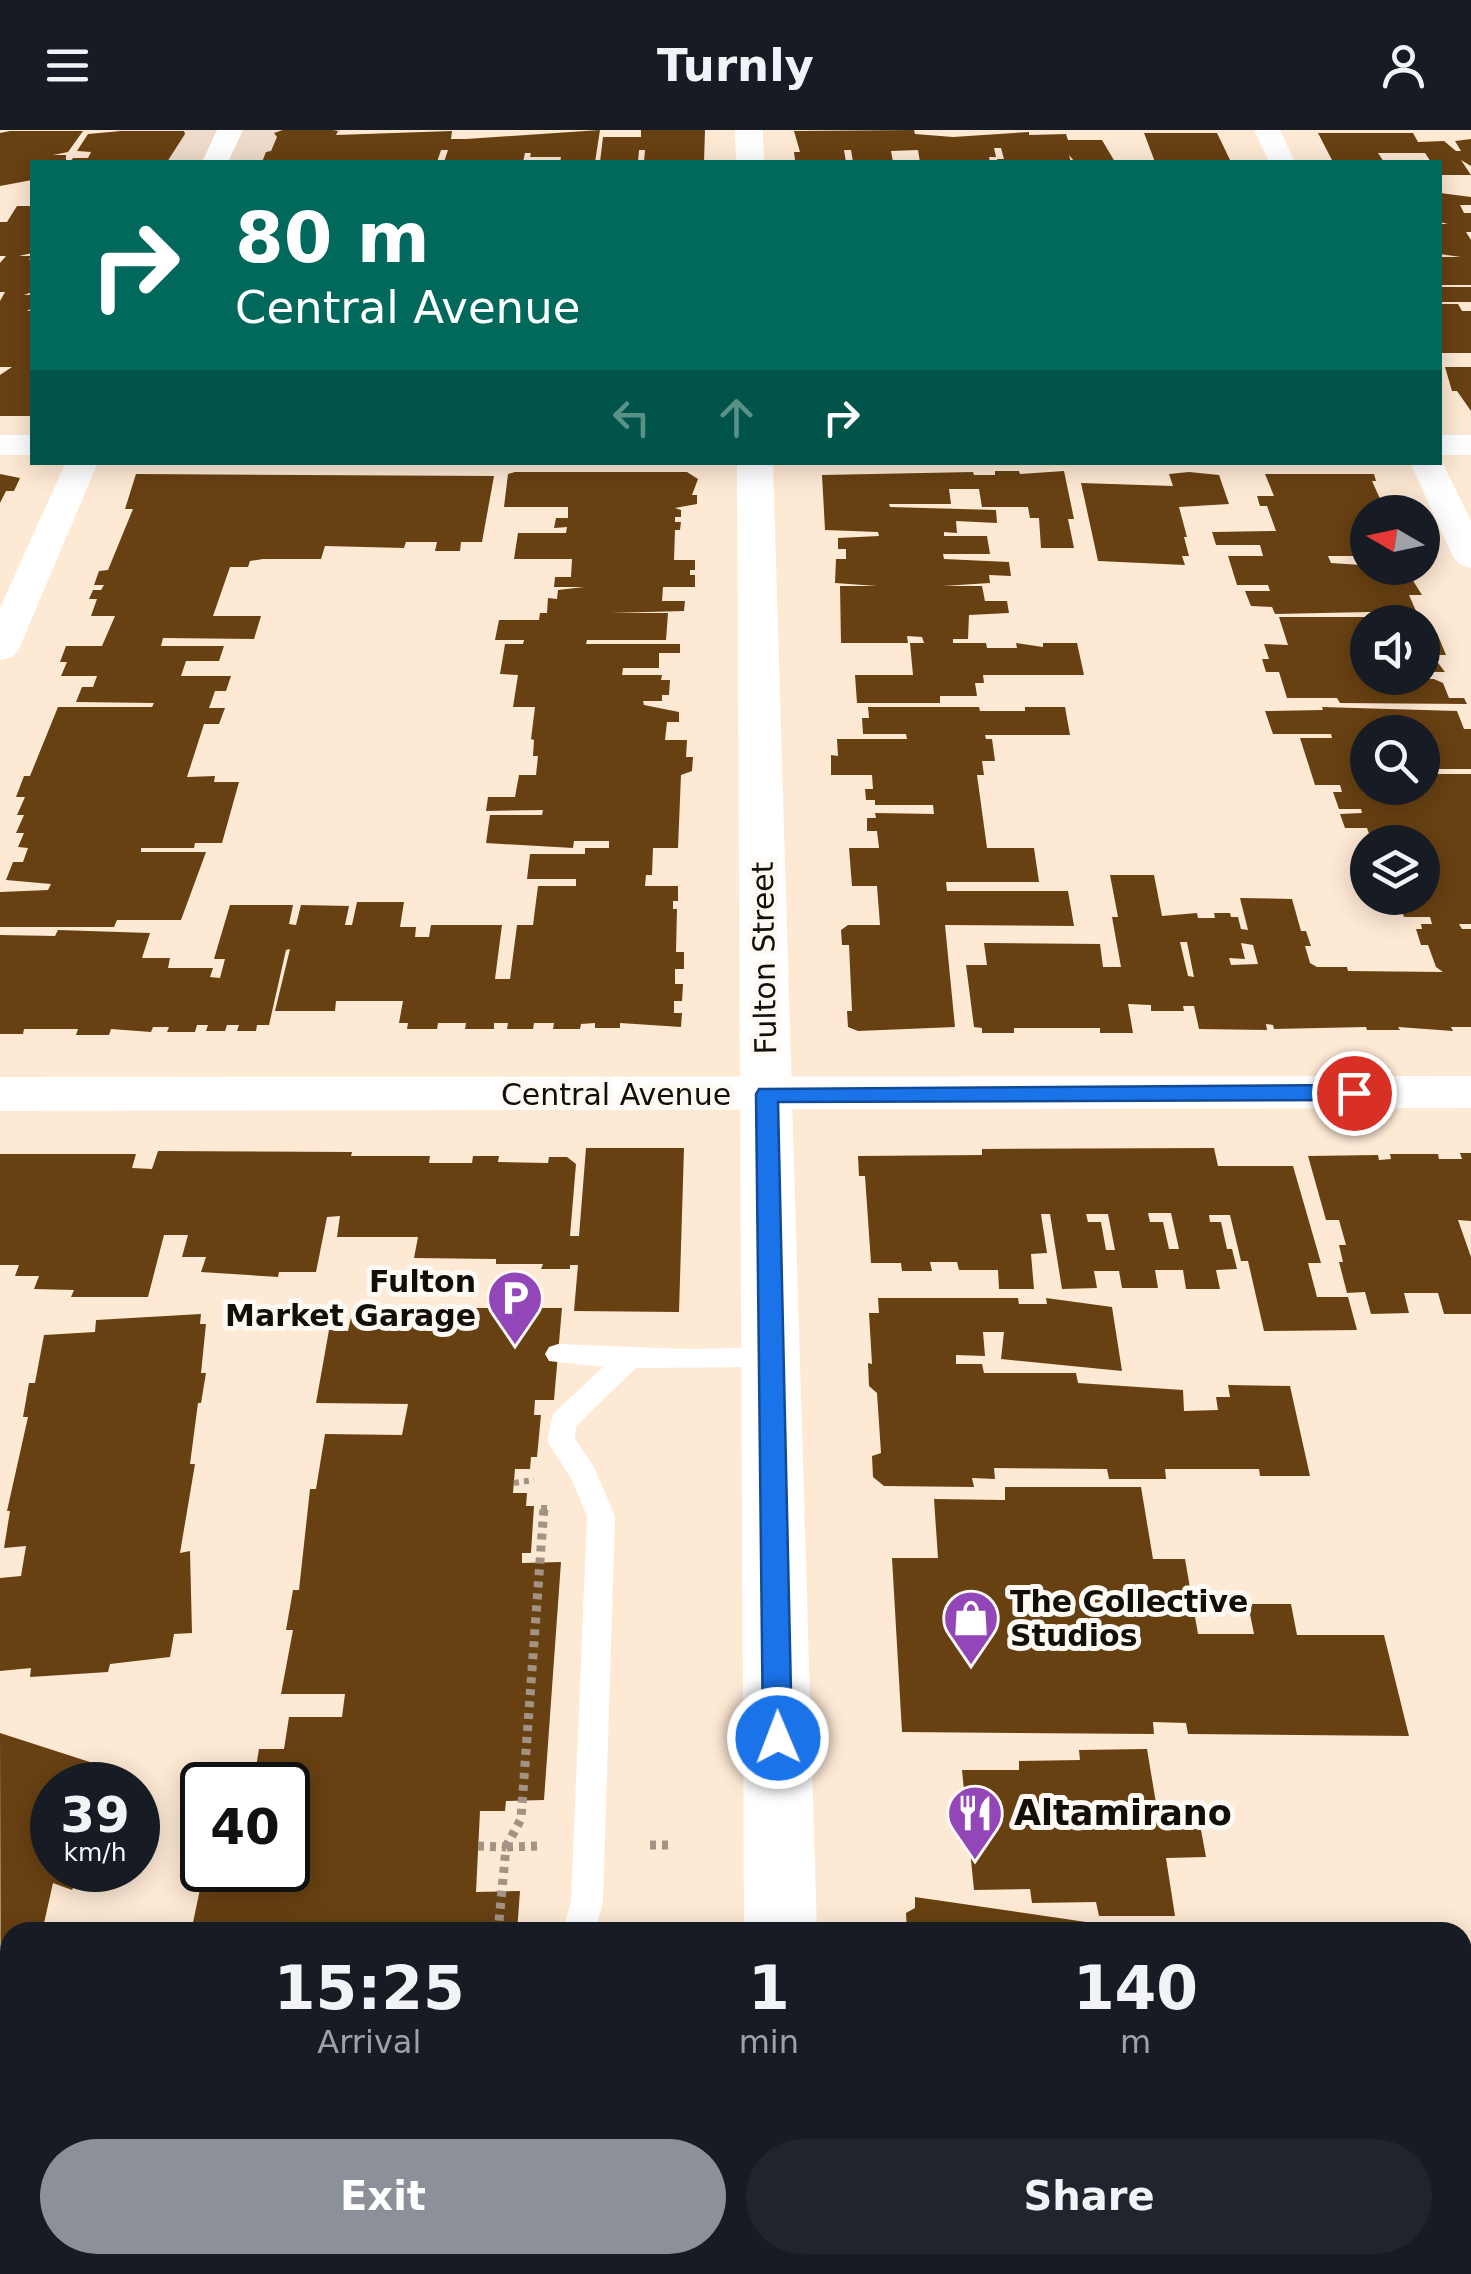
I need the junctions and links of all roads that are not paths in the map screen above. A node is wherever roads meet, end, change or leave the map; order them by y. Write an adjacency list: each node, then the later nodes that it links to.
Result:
1 (230, 130): 4 (street)
2 (749, 130): 5 (street)
3 (1266, 130): 6 (street)
4 (216, 160)
5 (750, 160)
6 (1281, 160)
7 (0, 445): 8 (street)
8 (30, 445)
9 (1442, 445): 10 (street)
10 (1471, 445)
11 (82, 465): 15 (street)
12 (755, 465): 18 (street, Fulton Street)
13 (1427, 465): 14 (street)
14 (1471, 557)
15 (0, 650)
16 (1471, 1092): 18 (street, Central Avenue)
17 (0, 1094): 18 (street, Central Avenue)
18 (767, 1094): 20 (street, Fulton Street)
19 (558, 1354): 21 (lane)
20 (772, 1356): 21 (lane); 23 (street, Fulton Street)
21 (630, 1357): 22 (lane)
22 (582, 1922)
23 (781, 1922)

